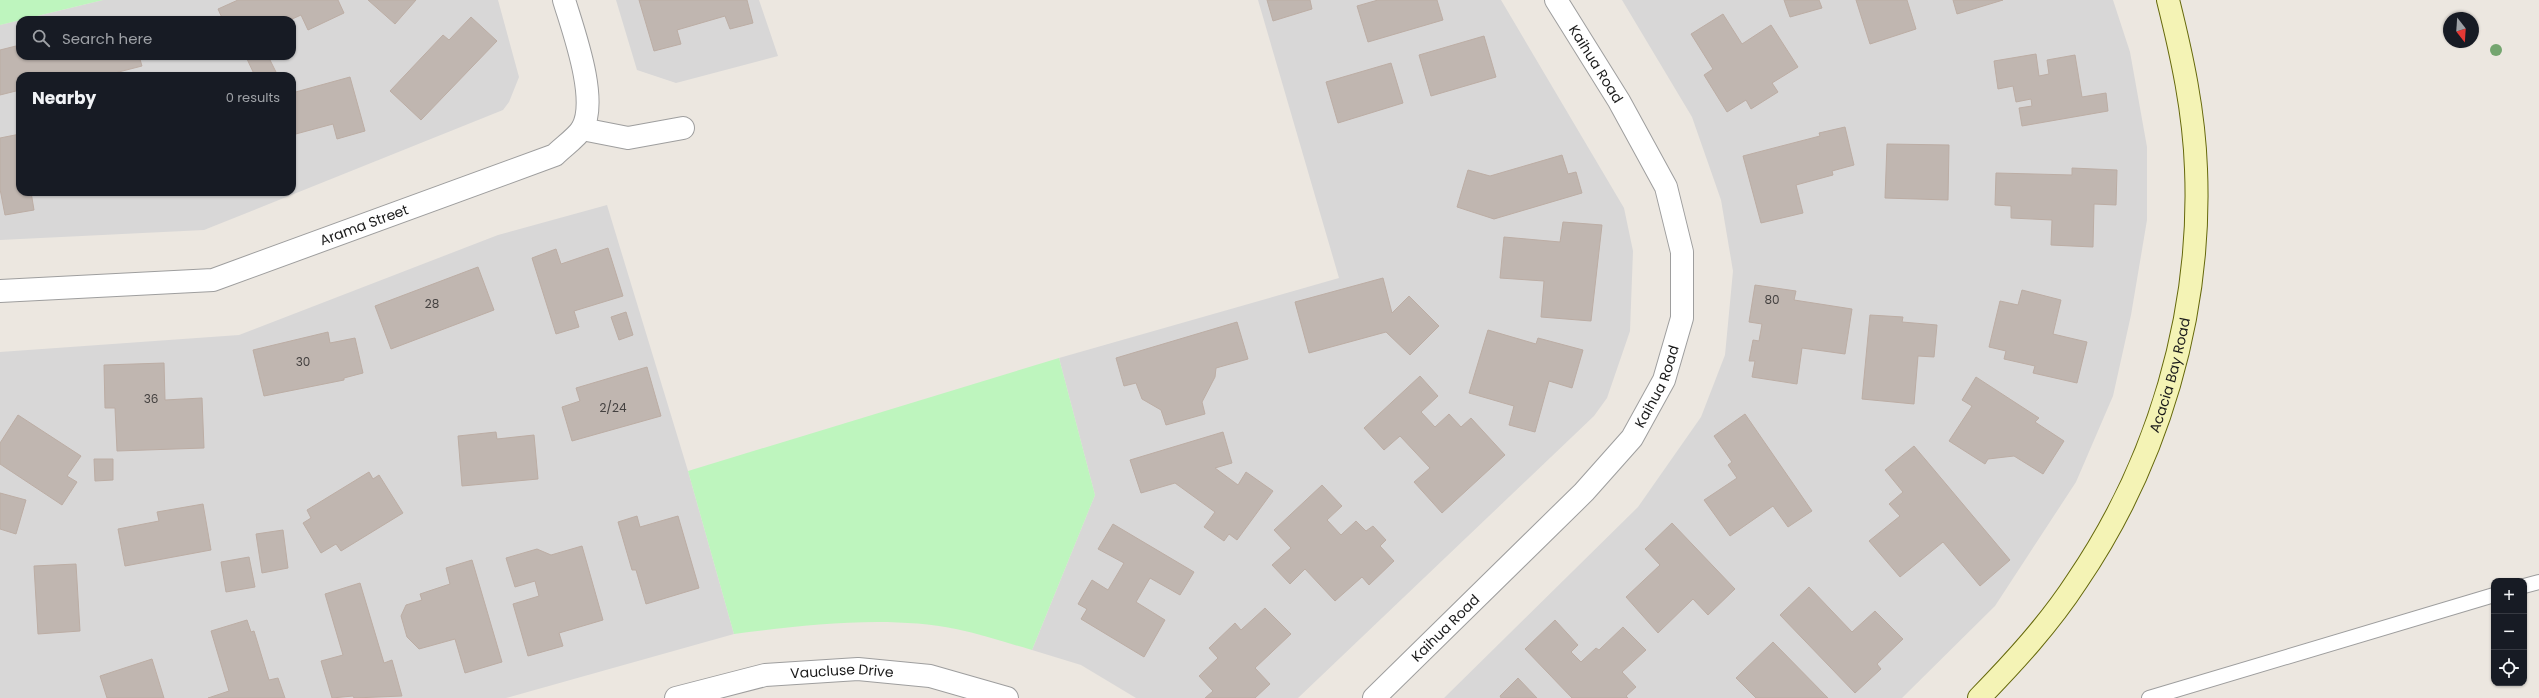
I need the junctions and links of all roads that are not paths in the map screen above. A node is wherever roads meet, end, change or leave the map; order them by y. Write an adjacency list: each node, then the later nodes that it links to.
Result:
1 (564, 0): 5 (street)
2 (1556, 0): 12 (street, Kaihua Road)
3 (2168, 0): 13 (street, Acacia Bay Road)
4 (683, 128): 5 (street)
5 (582, 129): 6 (street, Arama Street)
6 (0, 291)
7 (2539, 582): 8 (lane)
8 (2527, 585)
9 (2491, 596): 14 (lane)
10 (676, 698): 11 (street, Vaucluse Drive)
11 (1007, 698)
12 (1374, 698)
13 (1979, 698)
14 (2148, 698)

